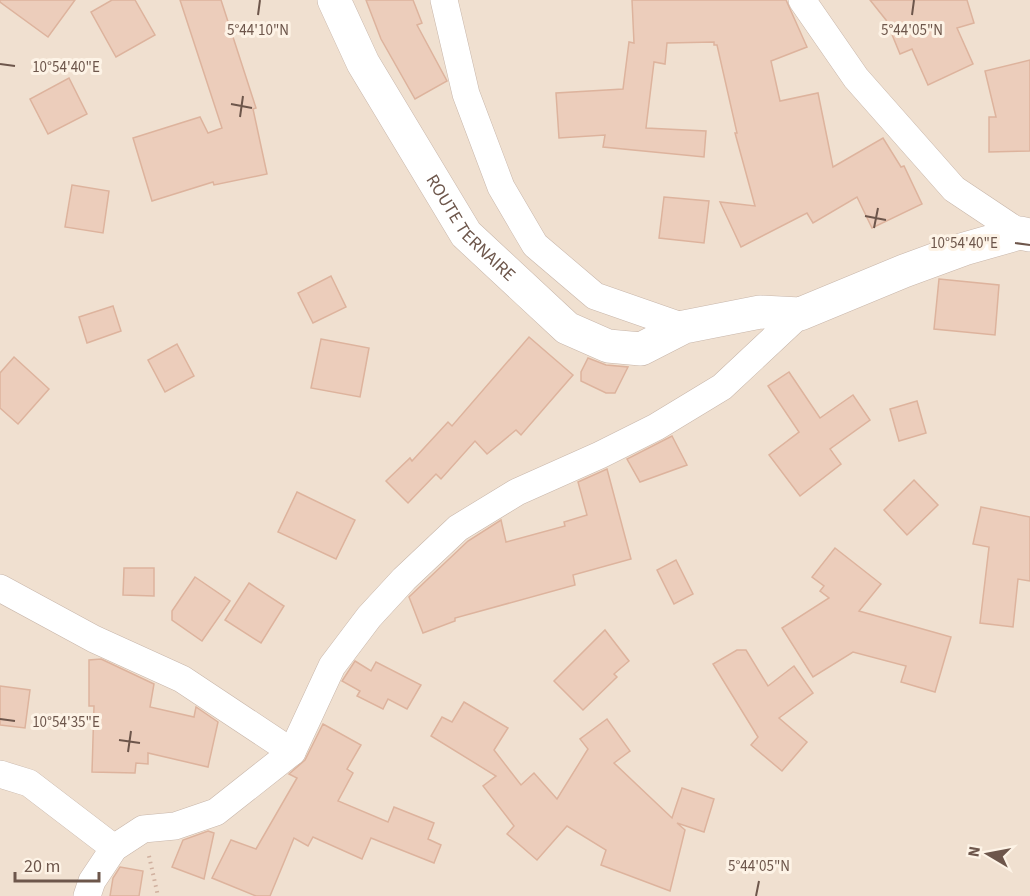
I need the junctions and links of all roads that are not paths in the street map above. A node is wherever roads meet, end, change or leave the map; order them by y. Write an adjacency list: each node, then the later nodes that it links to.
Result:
1 (334, 0): 6 (street, ROUTE TERNAIRE)
2 (444, 0): 6 (street)
3 (802, 0): 4 (street)
4 (1025, 234): 5 (street)
5 (800, 314): 6 (street, ROUTE TERNAIRE); 8 (street)
6 (684, 327)
7 (0, 588): 8 (street)
8 (291, 752): 10 (street)
9 (0, 774): 10 (street)
10 (114, 848): 11 (street)
11 (87, 896)

